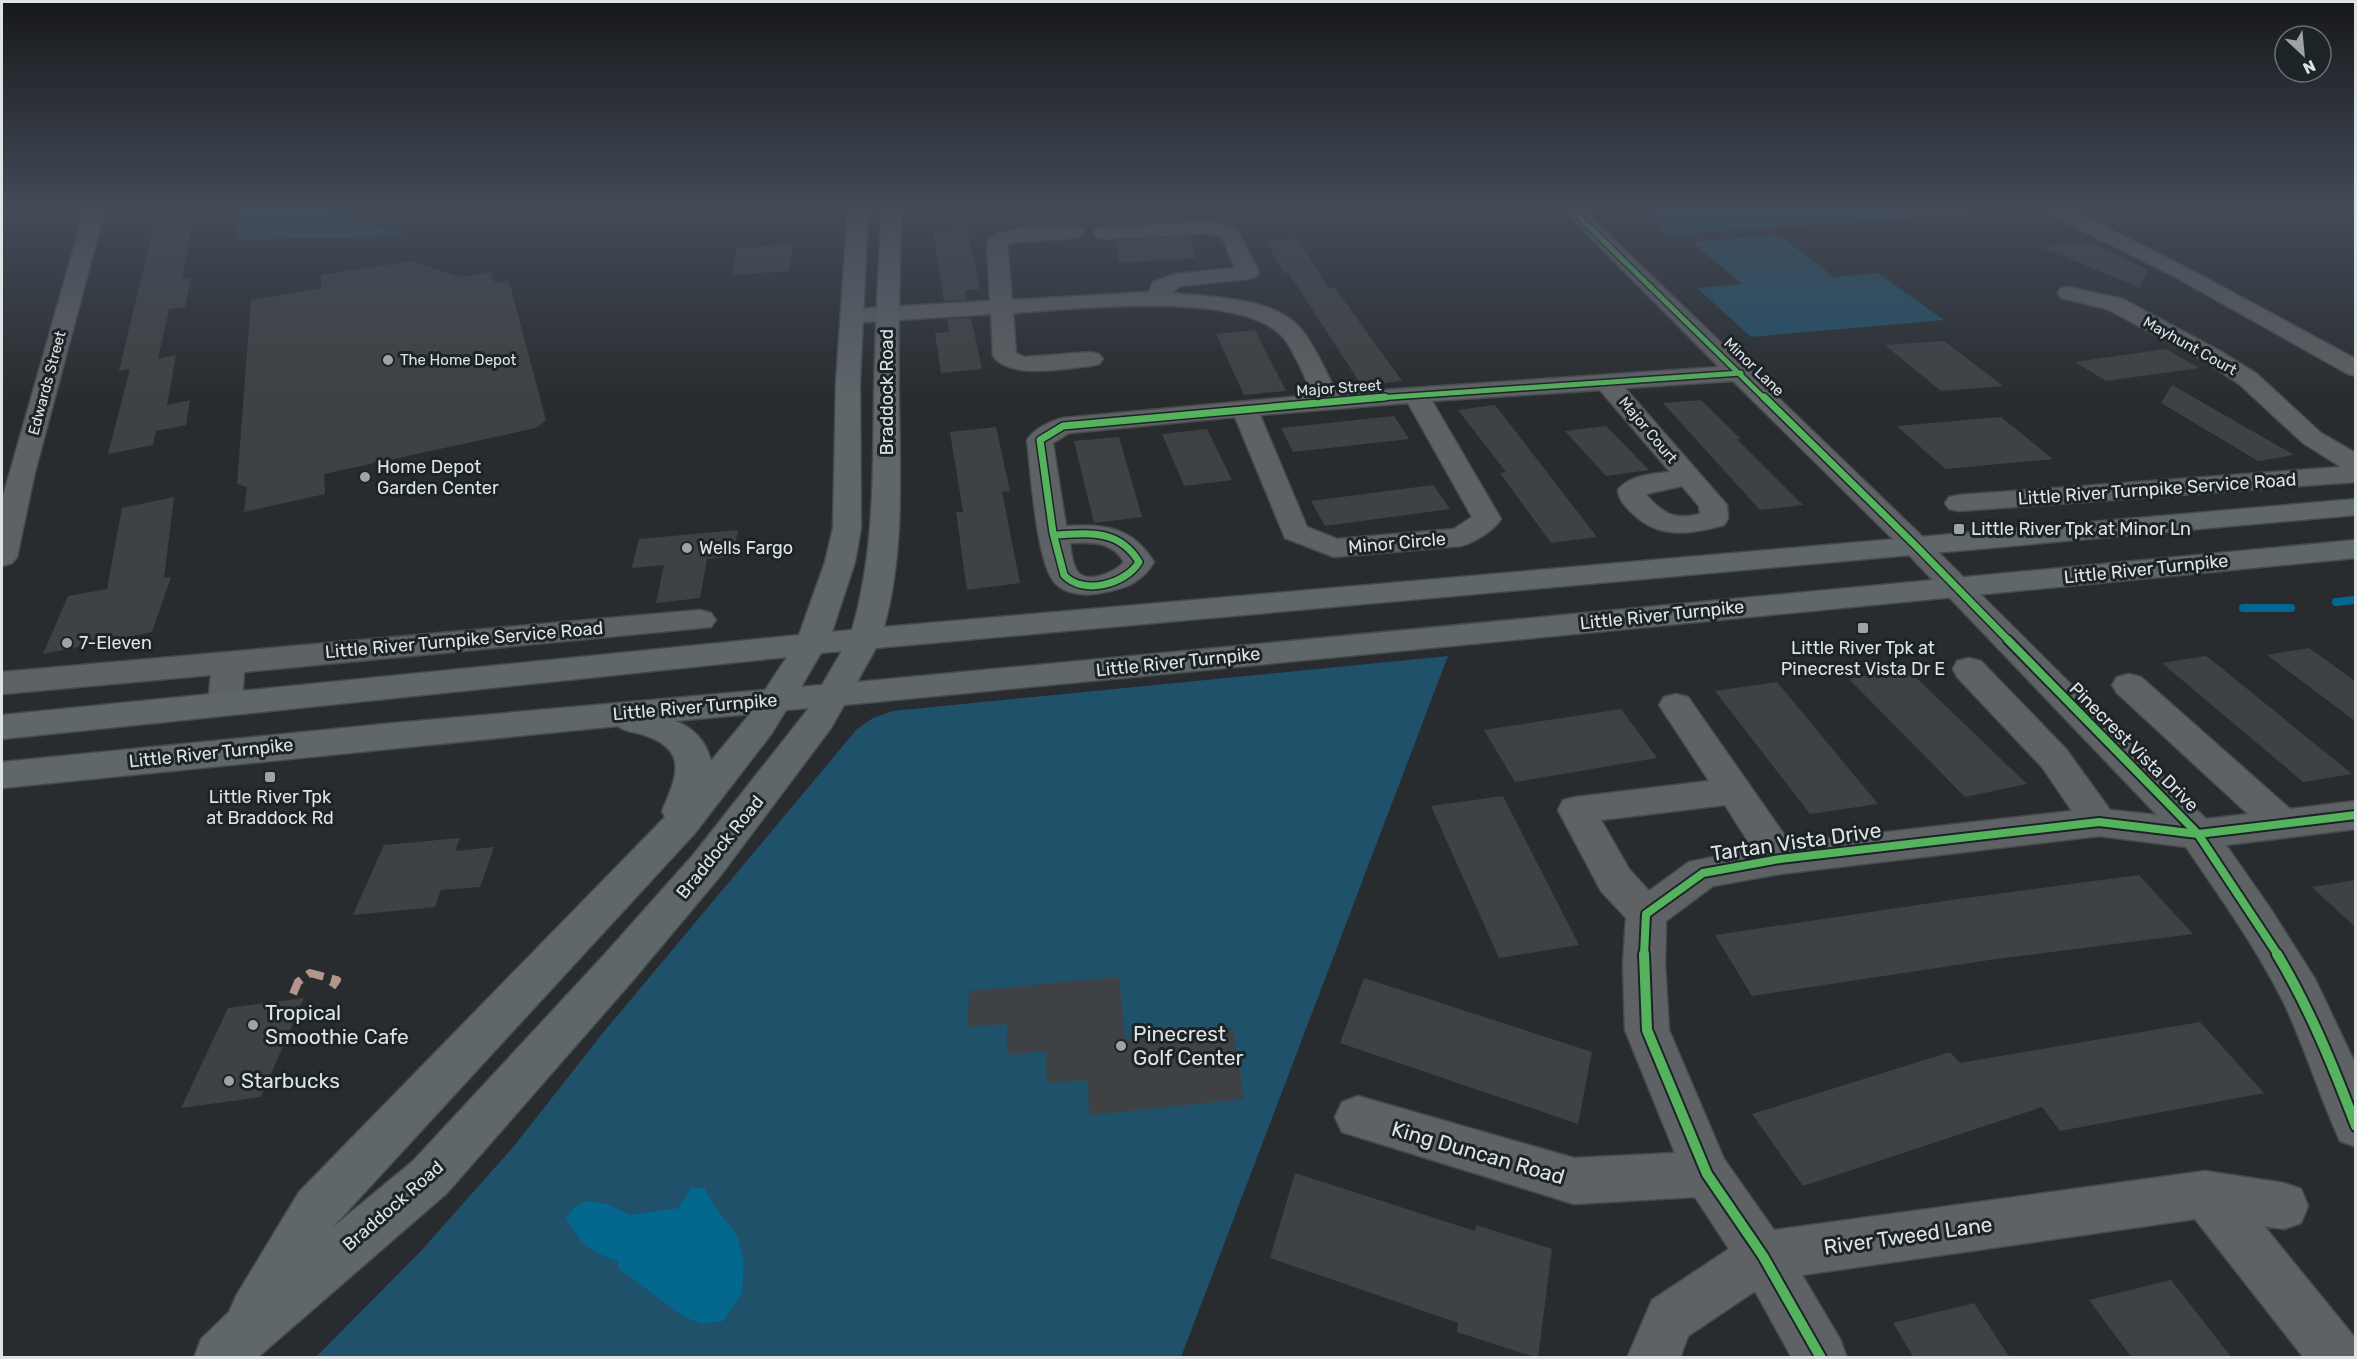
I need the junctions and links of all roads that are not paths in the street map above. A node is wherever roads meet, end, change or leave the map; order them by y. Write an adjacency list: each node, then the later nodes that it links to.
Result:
1 (77, 272): 30 (street, Edwards Street)
2 (854, 272): 12 (main road, Braddock Road)
3 (889, 272): 11 (main road, Braddock Road)
4 (999, 272): 10 (street)
5 (1248, 272): 9 (street)
6 (1637, 272): 15 (street, Minor Lane)
7 (2181, 272): 14 (street)
8 (2069, 293): 20 (street, Mayhunt Court)
9 (1159, 298): 10 (street); 18 (street)
10 (1002, 308): 11 (street); 13 (street)
11 (887, 314): 12 (street); 34 (main road, Braddock Road)
12 (852, 316): 35 (main road, Braddock Road)
13 (1091, 359)
14 (2355, 369)
15 (1741, 374): 16 (street, Major Street); 28 (street, Minor Lane)
16 (1608, 384): 17 (street, Major Street); 22 (street, Major Court)
17 (1416, 396): 18 (street, Major Street); 19 (street, Minor Circle)
18 (1329, 401): 19 (street, Major Street)
19 (1245, 410): 27 (street, Major Street)
20 (2355, 465)
21 (2355, 474): 23 (street, Little River Turnpike Service Road)
22 (1687, 477)
23 (2193, 486): 24 (street, Little River Turnpike Service Road); 26 (street)
24 (1959, 502)
25 (2355, 507): 26 (main road)
26 (2235, 518): 28 (main road)
27 (1055, 535)
28 (1916, 546): 31 (street, Pinecrest Vista Drive); 34 (main road)
29 (2355, 549): 31 (main road, Little River Turnpike)
30 (2, 557)
31 (1956, 587): 41 (main road, Little River Turnpike); 52 (street, Pinecrest Vista Drive)
32 (700, 620): 33 (street, Little River Turnpike Service Road)
33 (607, 628): 36 (street, Little River Turnpike Service Road); 37 (street)
34 (865, 639): 35 (main road); 41 (main road, Braddock Road)
35 (812, 644): 37 (main road); 42 (main road, Braddock Road)
36 (228, 662): 39 (street, Little River Turnpike Service Road); 43 (street)
37 (597, 665): 43 (main road)
38 (1970, 669): 50 (street)
39 (2, 683)
40 (2129, 685): 51 (street)
41 (833, 695): 42 (main road, Little River Turnpike); 62 (main road, Braddock Road)
42 (776, 700): 45 (main road, Little River Turnpike); 53 (main road, Braddock Road)
43 (225, 704): 46 (main road)
44 (1676, 705): 48 (street, Tartan Vista Drive)
45 (581, 718): 47 (main road, Little River Turnpike); 53 (main road)
46 (2, 727)
47 (2, 775)
48 (1734, 791): 54 (street, Tartan Vista Drive); 55 (street)
49 (2355, 815): 51 (street, Tartan Vista Drive)
50 (2099, 822): 52 (street, Tartan Vista Drive); 54 (street, Tartan Vista Drive)
51 (2282, 824): 52 (street, Tartan Vista Drive)
52 (2198, 834): 57 (street, Pinecrest Vista Drive)
53 (659, 847): 62 (main road, Braddock Road)
54 (1780, 859): 55 (street, Tartan Vista Drive)
55 (1646, 914): 58 (street)
56 (1358, 1117): 58 (street, King Duncan Road)
57 (2355, 1126)
58 (1707, 1174): 61 (street)
59 (2205, 1194): 60 (street, River Tweed Lane); 61 (street, River Tweed Lane); 65 (street)
60 (2284, 1206)
61 (1763, 1256): 63 (street, River Tweed Lane); 64 (street)
62 (231, 1347)
63 (1653, 1358)
64 (1821, 1358)
65 (2337, 1358)

